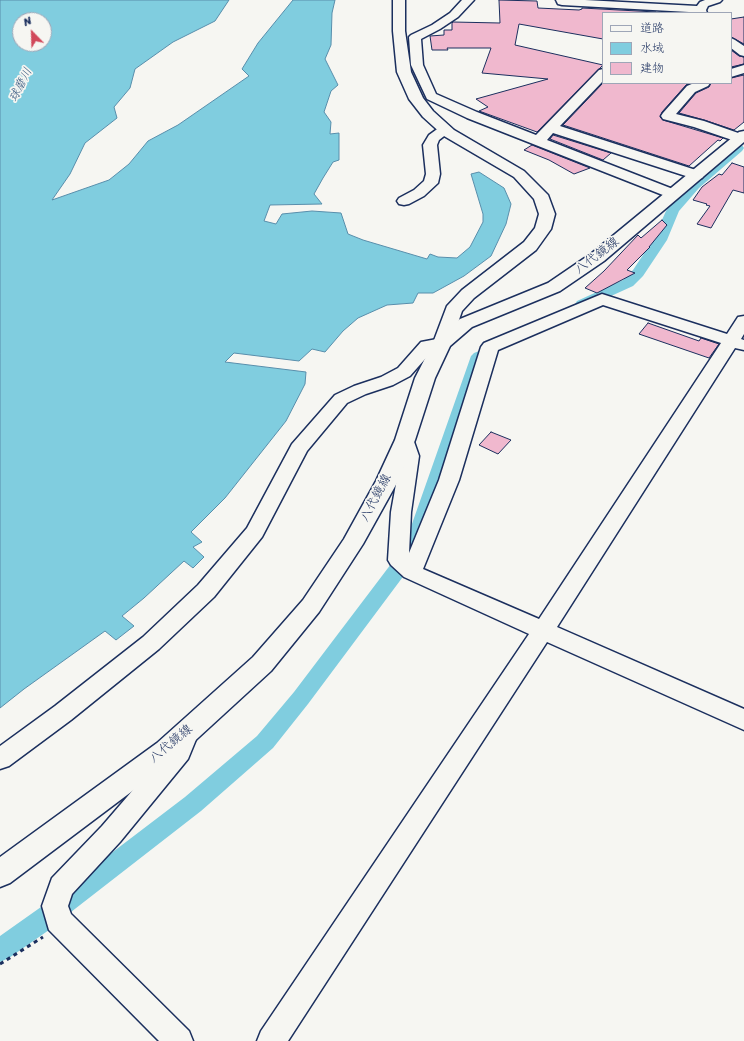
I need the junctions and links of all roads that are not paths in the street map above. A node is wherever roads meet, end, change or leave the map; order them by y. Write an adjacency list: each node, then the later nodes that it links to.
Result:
1 (399, 0): 10 (main road)
2 (468, 0): 14 (street)
3 (562, 0): 5 (street)
4 (716, 0): 6 (street)
5 (622, 6): 6 (street)
6 (700, 12)
7 (732, 43): 8 (street)
8 (744, 52)
9 (744, 69): 11 (street)
10 (404, 72): 14 (street); 16 (main road)
11 (732, 73)
12 (602, 74): 15 (street)
13 (702, 84): 18 (street)
14 (431, 96): 17 (street)
15 (552, 128): 17 (street); 19 (street)
16 (445, 130): 21 (street); 23 (main road)
17 (538, 141): 20 (street)
18 (740, 141): 19 (main road, 八代鏡線)
19 (697, 175): 20 (main road, 八代鏡線)
20 (673, 194): 23 (main road, 八代鏡線)
21 (404, 202)
22 (744, 321): 24 (street)
23 (442, 343): 25 (main road, 八代鏡線); 30 (street)
24 (737, 344): 26 (street); 27 (street)
25 (405, 440): 26 (street); 29 (main road, 八代鏡線)
26 (411, 572): 27 (street)
27 (543, 631): 28 (street); 33 (street)
28 (744, 720)
29 (188, 730): 31 (main road, 八代鏡線); 32 (street)
30 (0, 759)
31 (0, 874)
32 (179, 1041)
33 (271, 1041)

